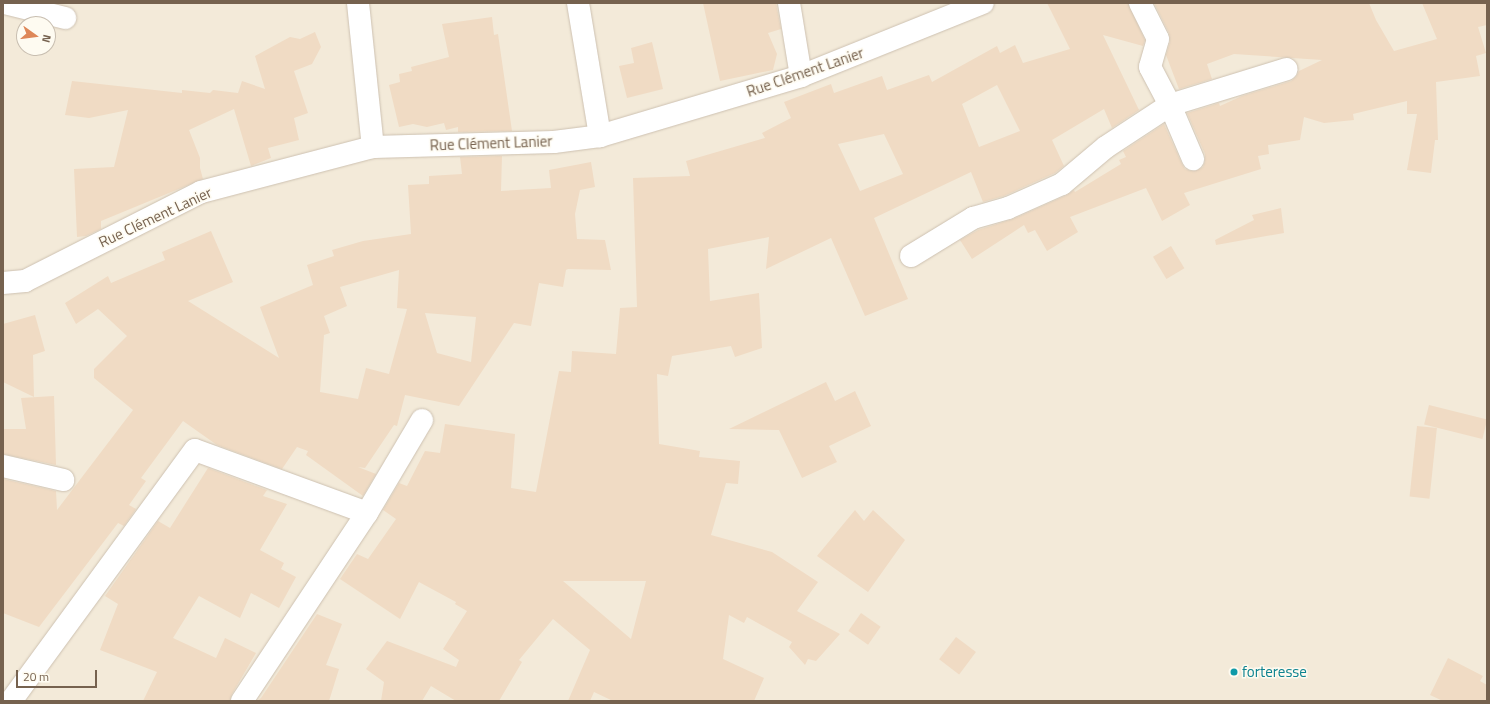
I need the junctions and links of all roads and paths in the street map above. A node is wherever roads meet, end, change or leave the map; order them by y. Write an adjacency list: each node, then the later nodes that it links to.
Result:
1 (4, 3): 7 (street)
2 (358, 3): 12 (street)
3 (578, 3): 11 (street)
4 (789, 3): 9 (street)
5 (983, 3): 9 (street, Rue Clément Lanier)
6 (1140, 3): 10 (street)
7 (65, 18)
8 (1287, 69): 10 (street)
9 (801, 76): 11 (street, Rue Clément Lanier)
10 (1170, 105): 13 (street); 14 (street)
11 (600, 136): 12 (street, Rue Clément Lanier)
12 (373, 147): 15 (street, Rue Clément Lanier)
13 (1193, 159)
14 (911, 256)
15 (3, 284)
16 (422, 420): 19 (street)
17 (3, 466): 18 (street)
18 (62, 480)
19 (367, 513): 20 (street); 21 (street)
20 (11, 701)
21 (242, 701)

